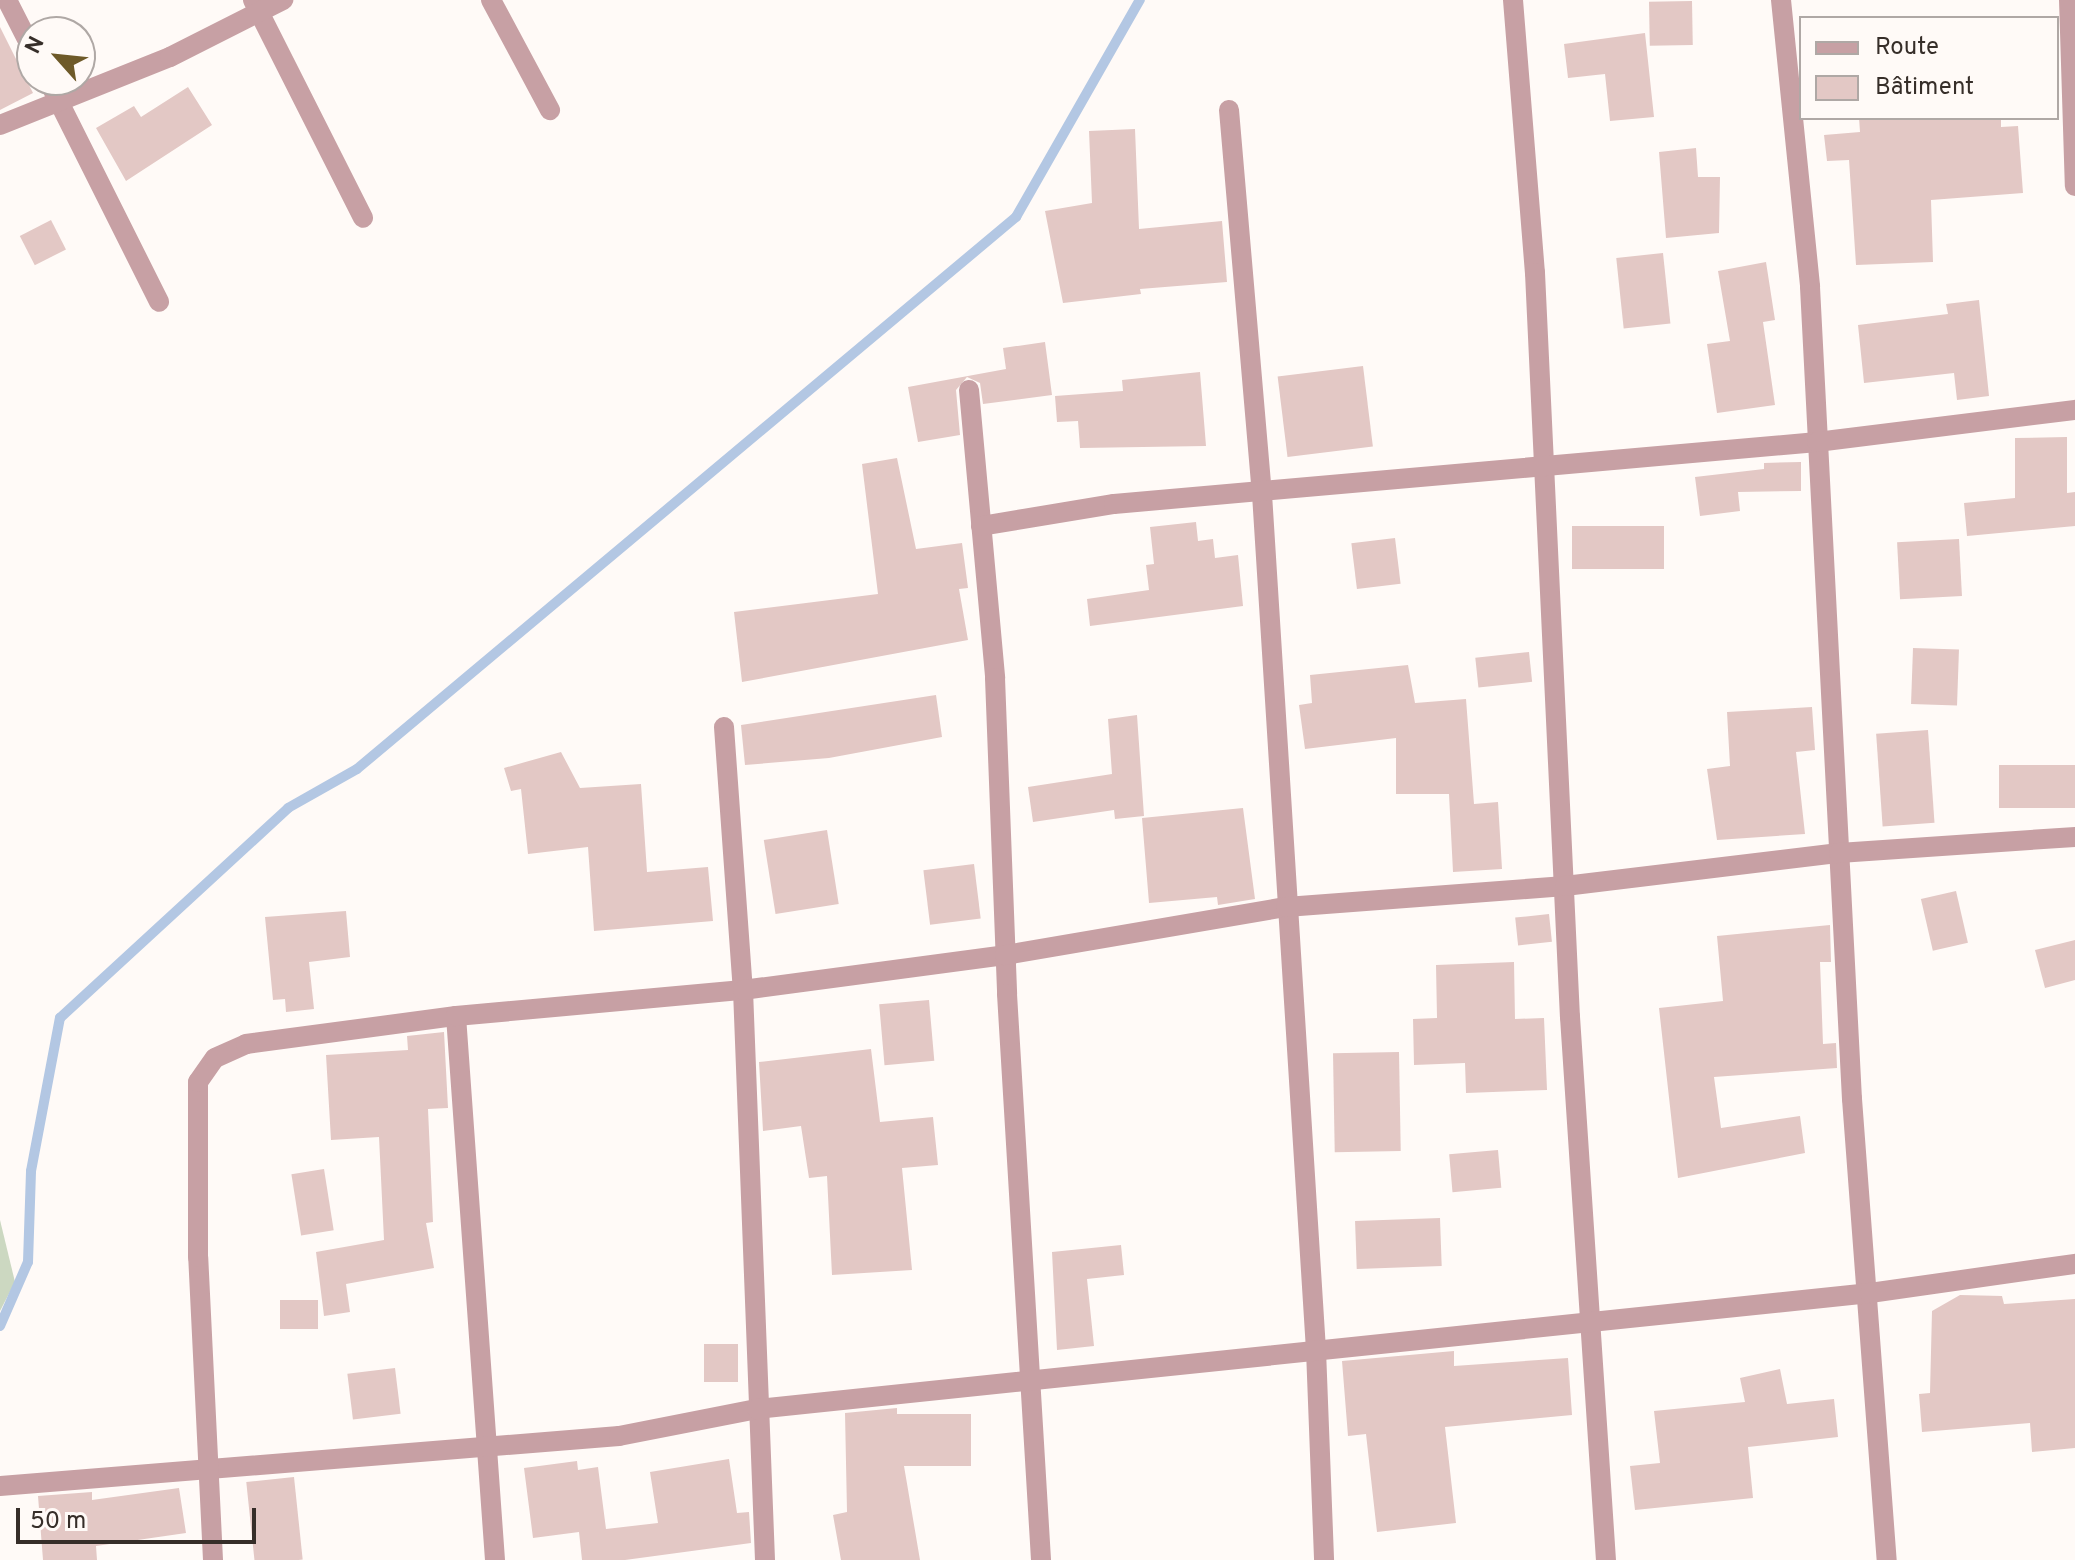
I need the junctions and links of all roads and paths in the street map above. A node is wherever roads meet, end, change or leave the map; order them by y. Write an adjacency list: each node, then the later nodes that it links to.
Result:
1 (283, 0): 6 (street)
2 (491, 0): 9 (street)
3 (1513, 0): 18 (street)
4 (1781, 0): 17 (street)
5 (2069, 0): 12 (street)
6 (256, 6): 8 (street); 13 (street)
7 (56, 96): 8 (street)
8 (59, 102): 11 (street); 14 (street)
9 (550, 110)
10 (1229, 110): 19 (street)
11 (0, 125)
12 (2075, 186)
13 (363, 218)
14 (159, 302)
15 (969, 390): 20 (street)
16 (2075, 410): 17 (street)
17 (1817, 442): 18 (street); 23 (street)
18 (1545, 466): 19 (street); 24 (street)
19 (1262, 494): 20 (street); 25 (street)
20 (981, 526): 26 (street)
21 (724, 727): 27 (street)
22 (2075, 837): 23 (street)
23 (1839, 853): 24 (street); 30 (street)
24 (1565, 886): 25 (street); 31 (street)
25 (1286, 907): 26 (street); 32 (street)
26 (1005, 955): 27 (street); 33 (street)
27 (743, 990): 28 (street); 34 (street)
28 (456, 1016): 35 (street); 36 (street)
29 (2075, 1264): 30 (street)
30 (1870, 1293): 31 (street); 44 (street)
31 (1590, 1321): 32 (street); 43 (street)
32 (1316, 1350): 33 (street); 42 (street)
33 (1030, 1380): 34 (street); 41 (street)
34 (757, 1409): 35 (street); 40 (street)
35 (490, 1445): 36 (street); 39 (street)
36 (210, 1468): 37 (street); 38 (street)
37 (0, 1486)
38 (213, 1560)
39 (495, 1560)
40 (765, 1560)
41 (1041, 1560)
42 (1324, 1560)
43 (1606, 1560)
44 (1887, 1560)

